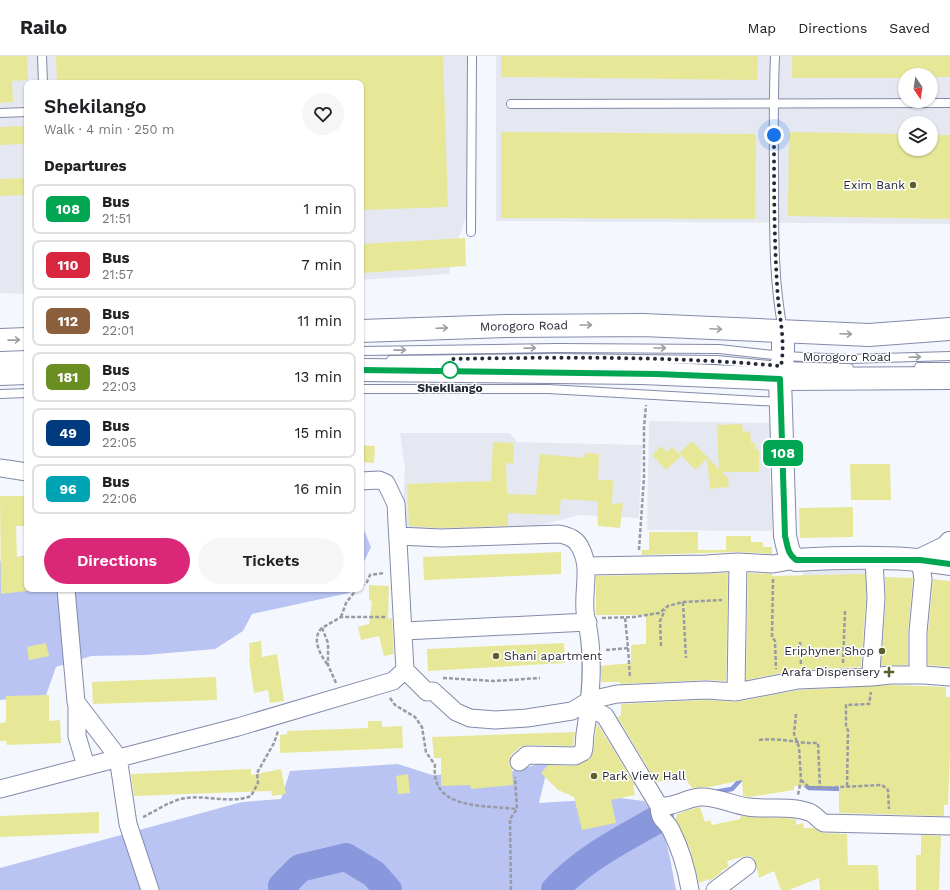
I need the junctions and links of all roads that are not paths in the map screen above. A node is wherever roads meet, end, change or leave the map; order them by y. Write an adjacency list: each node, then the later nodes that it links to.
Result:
1 (42, 56): 4 (lane)
2 (472, 56): 10 (lane)
3 (775, 56): 7 (lane)
4 (43, 80)
5 (950, 103): 7 (lane)
6 (511, 104): 7 (lane)
7 (773, 104): 13 (lane)
8 (24, 112): 9 (lane)
9 (0, 113)
10 (470, 232)
11 (950, 329): 13 (main road, Morogoro Road, one-way to 11)
12 (364, 331): 13 (main road, Morogoro Road, one-way to 13)
13 (783, 332): 23 (main road)
14 (24, 339): 15 (main road, one-way to 14)
15 (0, 340)
16 (364, 351): 23 (lane, Morogoro Road, one-way to 23)
17 (0, 356): 18 (lane)
18 (24, 356)
19 (950, 356): 23 (lane, Morogoro Road, one-way to 19)
20 (384, 360): 23 (lane, Morogoro Road)
21 (24, 362): 22 (lane)
22 (0, 363)
23 (781, 367): 26 (lane, Morogoro Road); 30 (main road, Morogoro Road); 31 (main road, Morogoro Road); 35 (main road)
24 (910, 367): 25 (lane)
25 (950, 367)
26 (855, 368)
27 (364, 370): 31 (main road, Morogoro Road)
28 (24, 373): 29 (main road)
29 (0, 374)
30 (950, 378)
31 (480, 380): 32 (lane); 35 (lane)
32 (364, 389)
33 (24, 393): 34 (lane)
34 (0, 394)
35 (782, 402): 42 (main road)
36 (0, 468): 37 (street)
37 (24, 472)
38 (364, 481): 39 (street)
39 (398, 536): 46 (street); 49 (street)
40 (950, 543): 43 (main road)
41 (874, 559): 42 (main road); 43 (main road); 52 (street)
42 (796, 560): 44 (street)
43 (920, 560): 45 (main road); 50 (street)
44 (738, 562): 46 (street); 56 (street)
45 (950, 564)
46 (586, 566): 48 (street)
47 (66, 592): 57 (street)
48 (587, 620): 49 (street); 58 (street)
49 (402, 624): 53 (street)
50 (918, 671): 51 (street); 52 (street)
51 (950, 671)
52 (872, 675): 54 (street); 55 (street); 55 (street)
53 (399, 676): 58 (street); 59 (street)
54 (950, 677)
55 (777, 682): 56 (street)
56 (736, 692): 58 (street)
57 (77, 704): 59 (street); 61 (street)
58 (590, 704): 60 (street); 63 (street)
59 (118, 757): 61 (street); 66 (street)
60 (519, 762)
61 (86, 766): 62 (street)
62 (0, 789)
63 (659, 806): 64 (street); 67 (street)
64 (950, 826)
65 (747, 866): 68 (street)
66 (150, 890)
67 (690, 890)
68 (715, 890)

